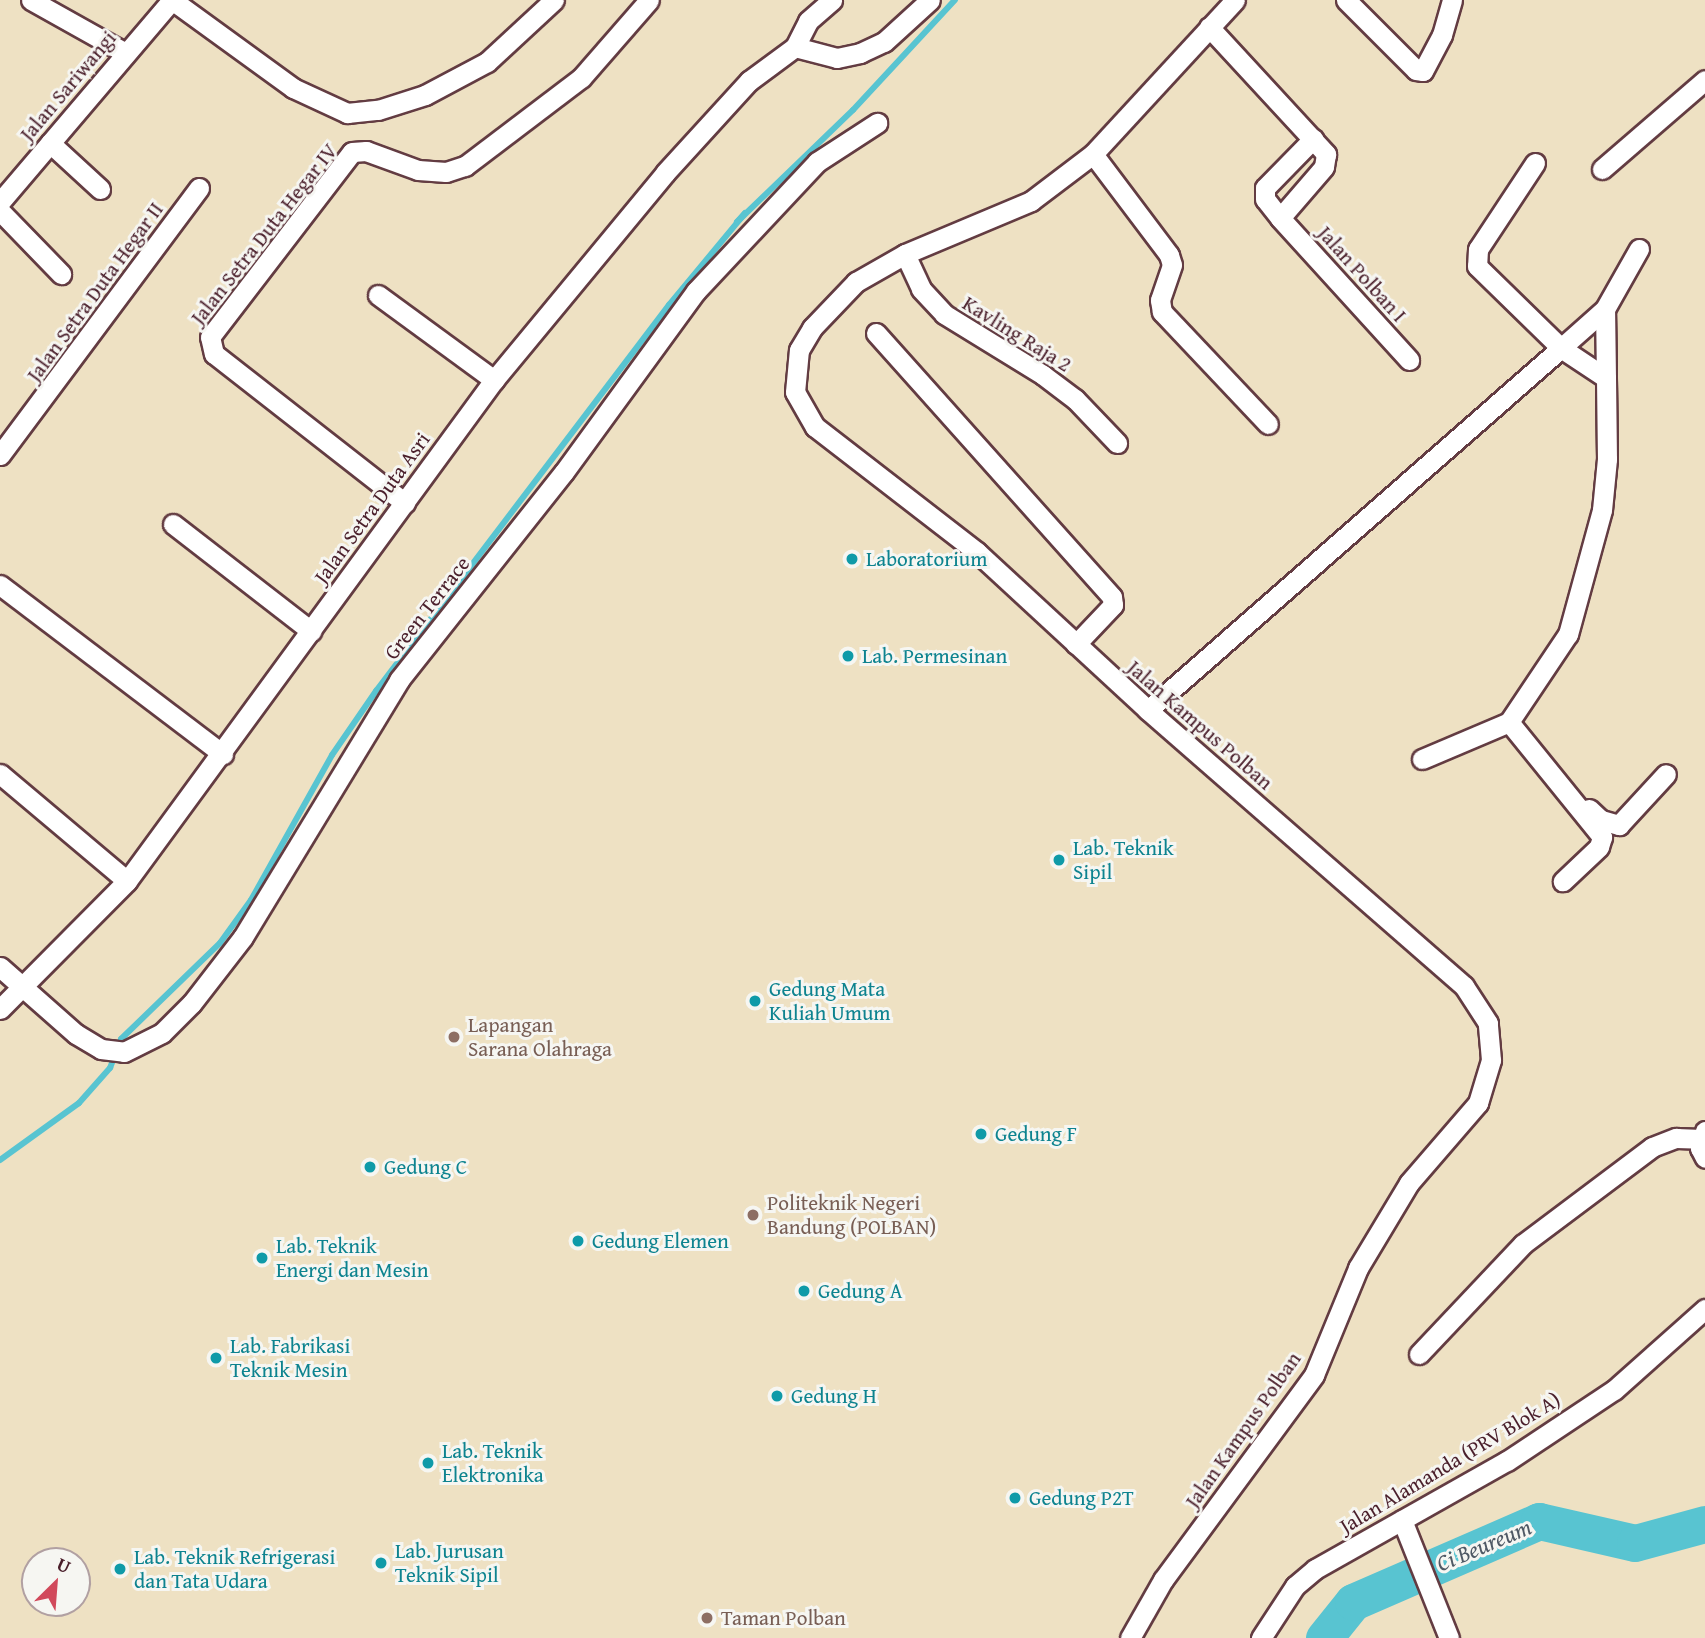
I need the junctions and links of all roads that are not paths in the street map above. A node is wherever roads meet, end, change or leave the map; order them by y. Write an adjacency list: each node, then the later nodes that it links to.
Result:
1 (172, 0): 2 (street); 12 (street, Jalan Sariwangi)
2 (554, 0)
3 (649, 0): 38 (street, Jalan Setra Duta Hegar IV)
4 (832, 0): 11 (street, Jalan Setra Duta Asri)
5 (930, 0): 11 (street)
6 (1235, 0): 10 (street, Jalan Kampus Polban)
7 (1346, 0): 8 (street)
8 (1452, 0)
9 (45, 2): 12 (street)
10 (1209, 27): 15 (street); 17 (street, Jalan Kampus Polban)
11 (795, 47): 34 (street, Jalan Setra Duta Asri)
12 (126, 53): 16 (street, Jalan Sariwangi)
13 (1705, 80): 19 (street)
14 (877, 123): 53 (street, Green Terrace)
15 (1313, 139): 24 (street); 24 (street, Jalan Polban I)
16 (50, 143): 21 (street); 22 (street, Jalan Sariwangi)
17 (1093, 154): 26 (street, Jalan Kampus Polban); 35 (street)
18 (1535, 163): 31 (street)
19 (1602, 169)
20 (199, 188): 37 (street, Jalan Setra Duta Hegar II)
21 (100, 189)
22 (0, 202)
23 (0, 211): 27 (street)
24 (1280, 218): 32 (street, Jalan Polban I)
25 (1639, 249): 29 (street)
26 (905, 254): 36 (street, Kavling Raja 2); 42 (street, Jalan Kampus Polban)
27 (61, 274)
28 (378, 295): 34 (street)
29 (1605, 309): 31 (street); 33 (street)
30 (876, 333): 42 (street)
31 (1561, 348): 33 (street); 43 (street)
32 (1409, 360)
33 (1606, 378): 44 (street)
34 (494, 380): 38 (street, Jalan Setra Duta Asri)
35 (1268, 424)
36 (1117, 443)
37 (0, 455)
38 (405, 503): 41 (street, Jalan Setra Duta Asri)
39 (173, 524): 41 (street)
40 (0, 585): 45 (street)
41 (311, 631): 45 (street, Jalan Setra Duta Asri)
42 (1076, 644): 43 (street, Jalan Kampus Polban)
43 (1148, 710): 59 (street, Jalan Kampus Polban)
44 (1509, 722): 46 (street); 49 (street)
45 (223, 754): 50 (street, Jalan Setra Duta Asri)
46 (1422, 759)
47 (0, 774): 50 (street)
48 (1667, 774): 49 (street)
49 (1571, 796): 51 (street)
50 (128, 881): 53 (street, Jalan Setra Duta Asri)
51 (1563, 881)
52 (0, 967): 53 (street, Green Terrace)
53 (23, 990): 54 (street, Jalan Setra Duta Asri)
54 (0, 1009)
55 (1704, 1143): 57 (street)
56 (1705, 1309): 58 (street, Jalan Alamanda (PRV Blok A))
57 (1419, 1354)
58 (1402, 1520): 60 (street, Jalan Alamanda (PRV Blok A)); 61 (street)
59 (1130, 1638)
60 (1261, 1638)
61 (1449, 1638)

